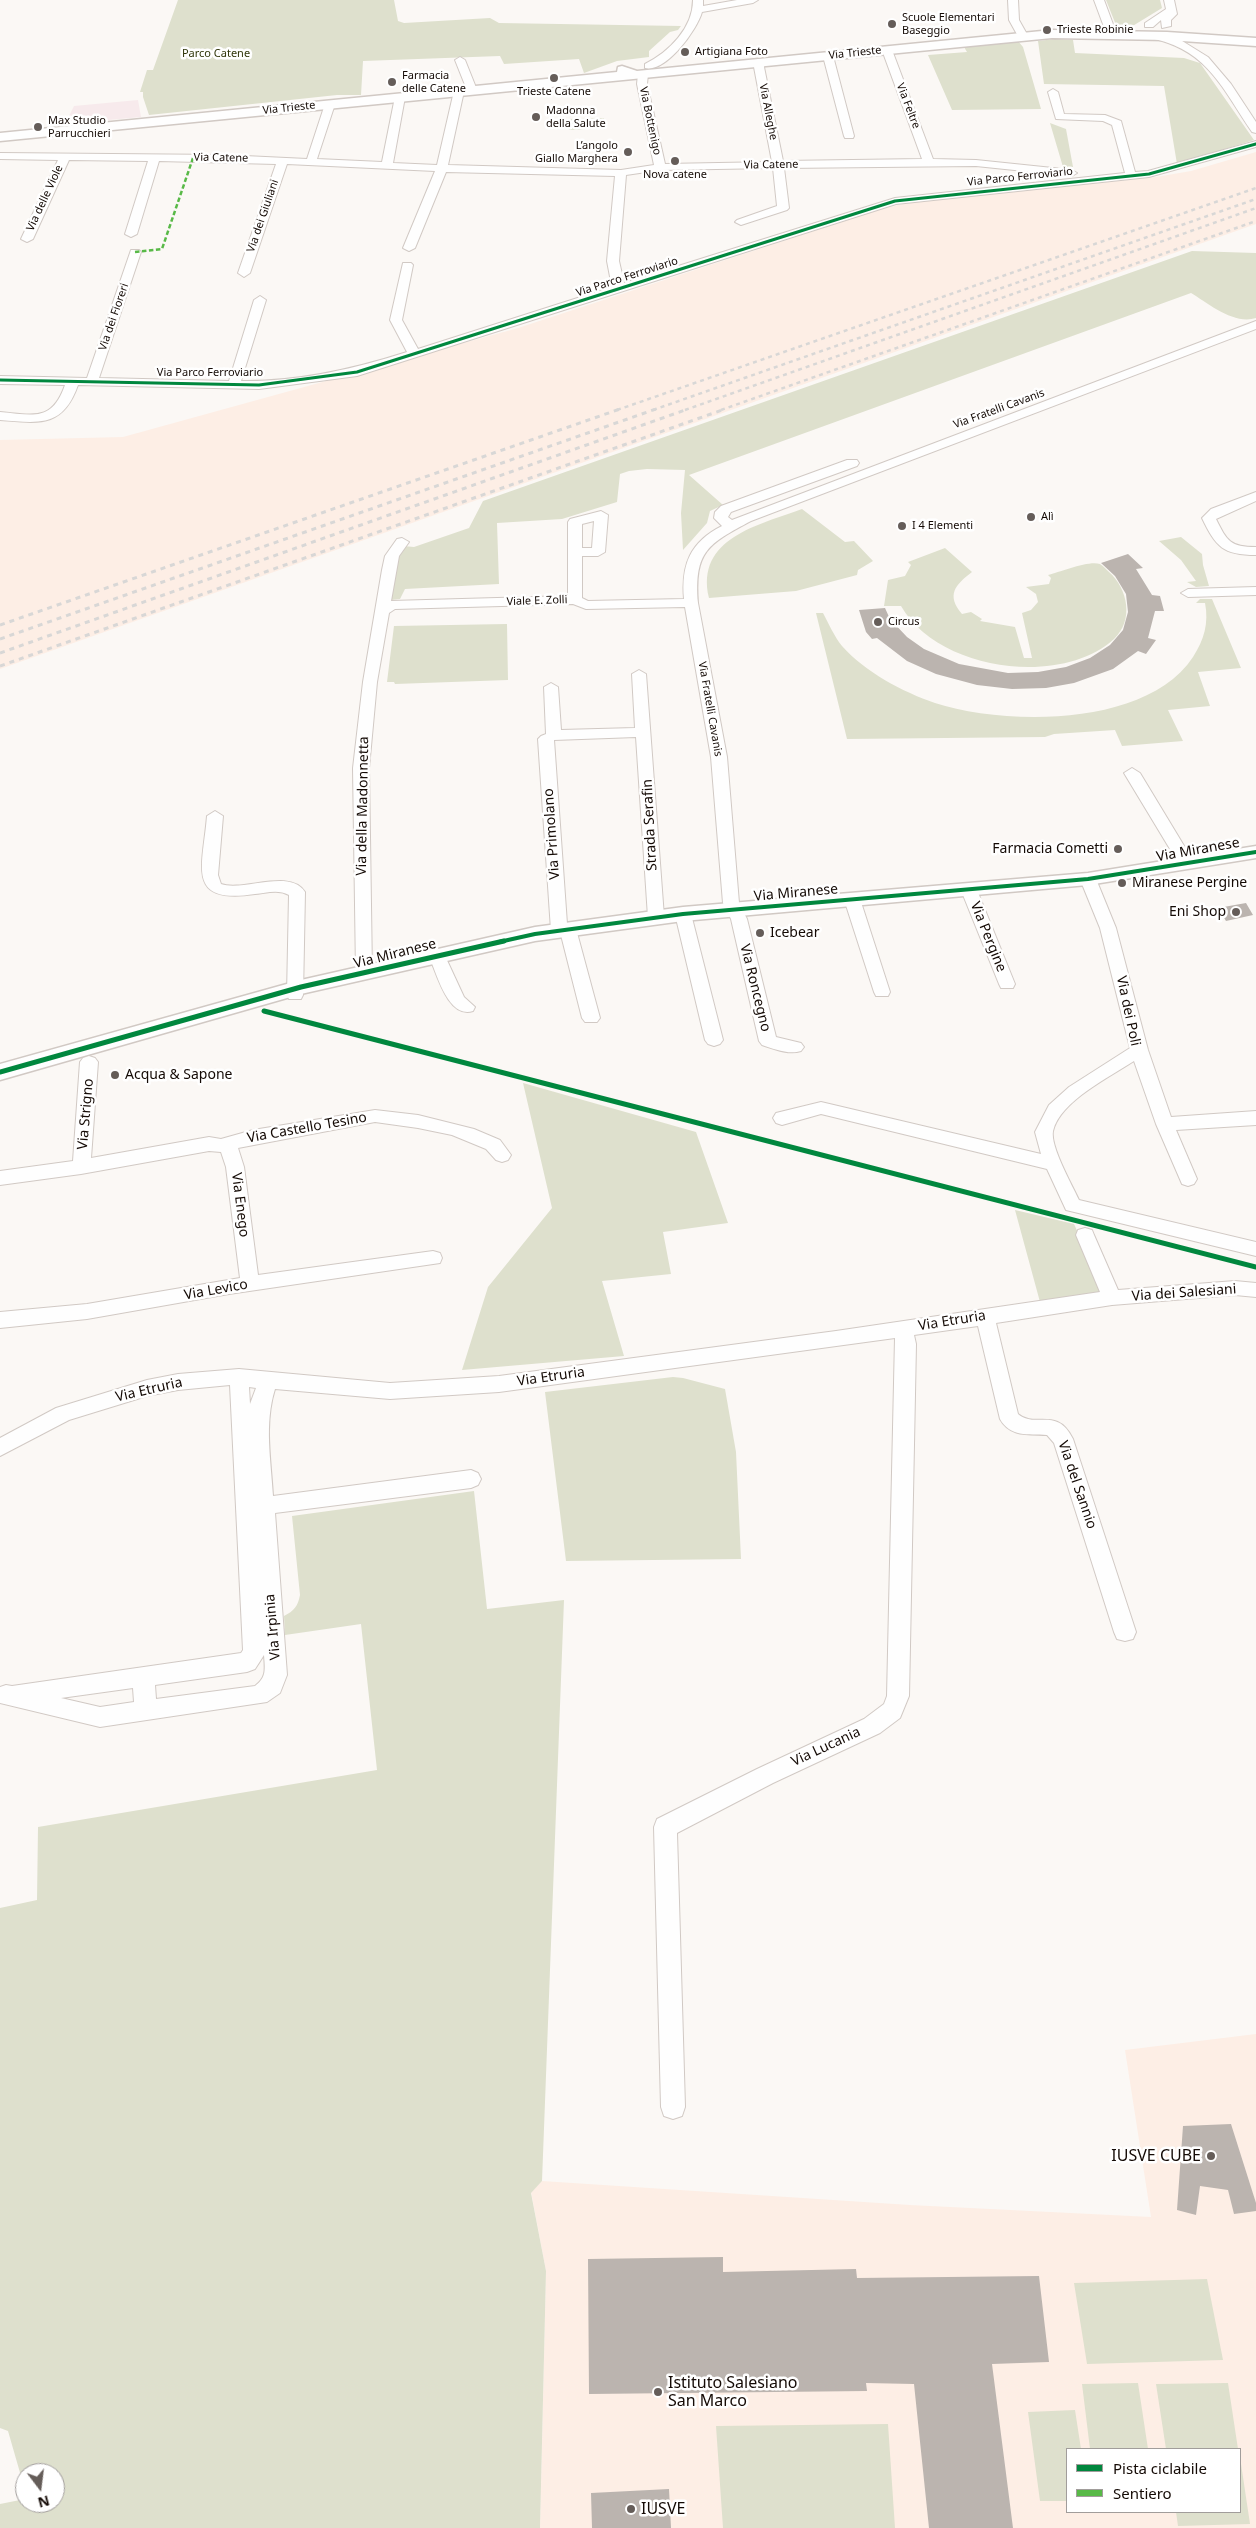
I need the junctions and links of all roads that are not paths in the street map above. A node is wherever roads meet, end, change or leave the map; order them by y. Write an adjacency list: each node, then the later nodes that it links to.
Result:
1 (753, 0): 4 (street)
2 (1013, 0): 8 (street)
3 (1099, 0): 7 (street)
4 (698, 5): 14 (street)
5 (1170, 5): 6 (street); 6 (street)
6 (1158, 31): 7 (street, Via Trieste); 9 (street, Via Trieste); 19 (street)
7 (1112, 35): 8 (street, Via Trieste)
8 (1023, 36): 10 (street, Via Trieste)
9 (1256, 42)
10 (887, 50): 11 (street, Via Trieste); 28 (street, Via Feltre)
11 (828, 56): 13 (street, Via Trieste); 20 (street)
12 (460, 60): 15 (street)
13 (760, 62): 14 (street, Via Trieste); 30 (street, Via Alleghe)
14 (648, 67): 15 (street, Via Trieste); 32 (street, Via Bottenigo)
15 (465, 90): 17 (street, Via Trieste); 31 (street)
16 (1053, 92): 34 (street)
17 (400, 97): 18 (street, Via Trieste); 29 (street)
18 (330, 104): 21 (street, Via Trieste); 27 (street)
19 (1256, 130)
20 (849, 136)
21 (0, 137)
22 (1256, 144): 34 (street, Via Parco Ferroviario)
23 (0, 156): 24 (street, Via Catene)
24 (64, 158): 25 (street, Via Catene); 38 (street, Via delle Viole)
25 (154, 158): 26 (street, Via Catene); 37 (street)
26 (283, 160): 27 (street, Via Catene); 42 (street, Via dei Giuliani)
27 (311, 162): 29 (street, Via Catene)
28 (929, 162): 30 (street, Via Catene); 35 (street, Via Catene)
29 (386, 164): 31 (street, Via Catene)
30 (778, 164): 32 (street, Via Catene); 36 (street, Via Alleghe)
31 (442, 167): 33 (street, Via Catene); 39 (street)
32 (660, 167): 33 (street, Via Catene)
33 (621, 173): 43 (street)
34 (1131, 176): 35 (street, Via Parco Ferroviario)
35 (1100, 179): 43 (street, Via Parco Ferroviario)
36 (741, 222)
37 (131, 234)
38 (27, 239)
39 (409, 248)
40 (136, 252): 50 (street, Via dei Fioreri)
41 (407, 265): 47 (street)
42 (244, 273)
43 (619, 290): 47 (street, Via Parco Ferroviario)
44 (260, 300): 51 (street)
45 (1256, 329): 46 (street, Via Fratelli Cavanis); 53 (street, Via Fratelli Cavanis)
46 (1208, 344): 57 (street, Via Fratelli Cavanis)
47 (414, 356): 51 (street, Via Parco Ferroviario)
48 (0, 380): 49 (street, Via Parco Ferroviario)
49 (74, 381): 50 (street, Via Parco Ferroviario); 52 (street)
50 (92, 381): 51 (street, Via Parco Ferroviario)
51 (234, 384)
52 (0, 416)
53 (904, 444)
54 (867, 458): 56 (street)
55 (1256, 496): 60 (street)
56 (745, 503): 57 (street); 58 (street)
57 (746, 518): 58 (street, Via Fratelli Cavanis)
58 (729, 525): 65 (street, Via Fratelli Cavanis)
59 (402, 542): 66 (street)
60 (1256, 551)
61 (574, 552): 64 (street)
62 (1256, 591): 63 (street)
63 (1188, 593)
64 (575, 600): 65 (street, Viale E. Zolli); 66 (street, Viale E. Zolli)
65 (691, 603): 78 (street, Via Fratelli Cavanis)
66 (384, 610): 83 (street, Via della Madonnetta)
67 (639, 674): 69 (street, Strada Serafin)
68 (551, 687): 69 (street)
69 (644, 732): 80 (street, Strada Serafin)
70 (546, 738): 81 (street, Via Primolano)
71 (1132, 773): 74 (street)
72 (215, 816): 85 (street)
73 (1256, 852): 74 (street, Via Miranese)
74 (1187, 864): 75 (street, Via Miranese)
75 (1088, 878): 76 (street, Via Miranese); 92 (street, Via dei Poli)
76 (969, 890): 77 (street, Via Miranese); 84 (street, Via Pergine)
77 (852, 899): 78 (street, Via Miranese); 86 (street, Via Miranese)
78 (734, 909): 79 (street, Via Miranese); 91 (street, Via Roncegno)
79 (683, 914): 80 (street, Via Miranese); 90 (street)
80 (656, 917): 81 (street, Via Miranese)
81 (563, 929): 82 (street, Via Miranese); 88 (street)
82 (438, 956): 83 (street, Via Miranese); 87 (street, Via Miranese)
83 (364, 973): 85 (street, Via Miranese)
84 (1006, 984)
85 (295, 992): 89 (street, Via Miranese); 93 (street, Via Miranese)
86 (882, 992)
87 (467, 1007)
88 (591, 1018)
89 (142, 1031): 93 (street); 94 (street, Via Miranese)
90 (714, 1040)
91 (795, 1048)
92 (1139, 1050): 99 (street); 102 (street, Via dei Poli)
93 (88, 1059): 94 (street); 103 (street, Via Strigno)
94 (44, 1066): 95 (street, Via Miranese); 96 (street)
95 (0, 1072)
96 (0, 1080)
97 (782, 1118): 102 (street)
98 (1256, 1118): 99 (street)
99 (1165, 1124): 105 (street)
100 (216, 1145): 101 (street, Via Castello Tesino); 103 (street, Via Castello Tesino); 109 (street, Via Enego)
101 (502, 1155)
102 (1052, 1163): 107 (street, Via dei Poli)
103 (81, 1167): 104 (street, Via Castello Tesino)
104 (0, 1178)
105 (1188, 1179)
106 (1085, 1235): 111 (street)
107 (1256, 1249)
108 (432, 1258): 109 (street, Via Levico)
109 (250, 1284): 113 (street, Via Levico)
110 (1256, 1290): 111 (street, Via dei Salesiani)
111 (1112, 1298): 112 (street, Via Etruria)
112 (985, 1316): 114 (street, Via Etruria); 121 (street, Via del Sannio)
113 (0, 1320)
114 (903, 1329): 116 (street, Via Etruria); 125 (street, Via Lucania)
115 (239, 1378): 116 (street, Via Etruria); 117 (street, Via Etruria); 120 (street)
116 (268, 1380): 119 (street, Via Irpinia)
117 (0, 1448)
118 (471, 1479): 119 (street)
119 (264, 1506): 120 (street, Via Irpinia)
120 (257, 1543): 122 (street); 124 (street, Via Irpinia)
121 (1125, 1632)
122 (144, 1676): 123 (street); 124 (street)
123 (3, 1696): 124 (street, Via Irpinia)
124 (145, 1711)
125 (673, 2106)

